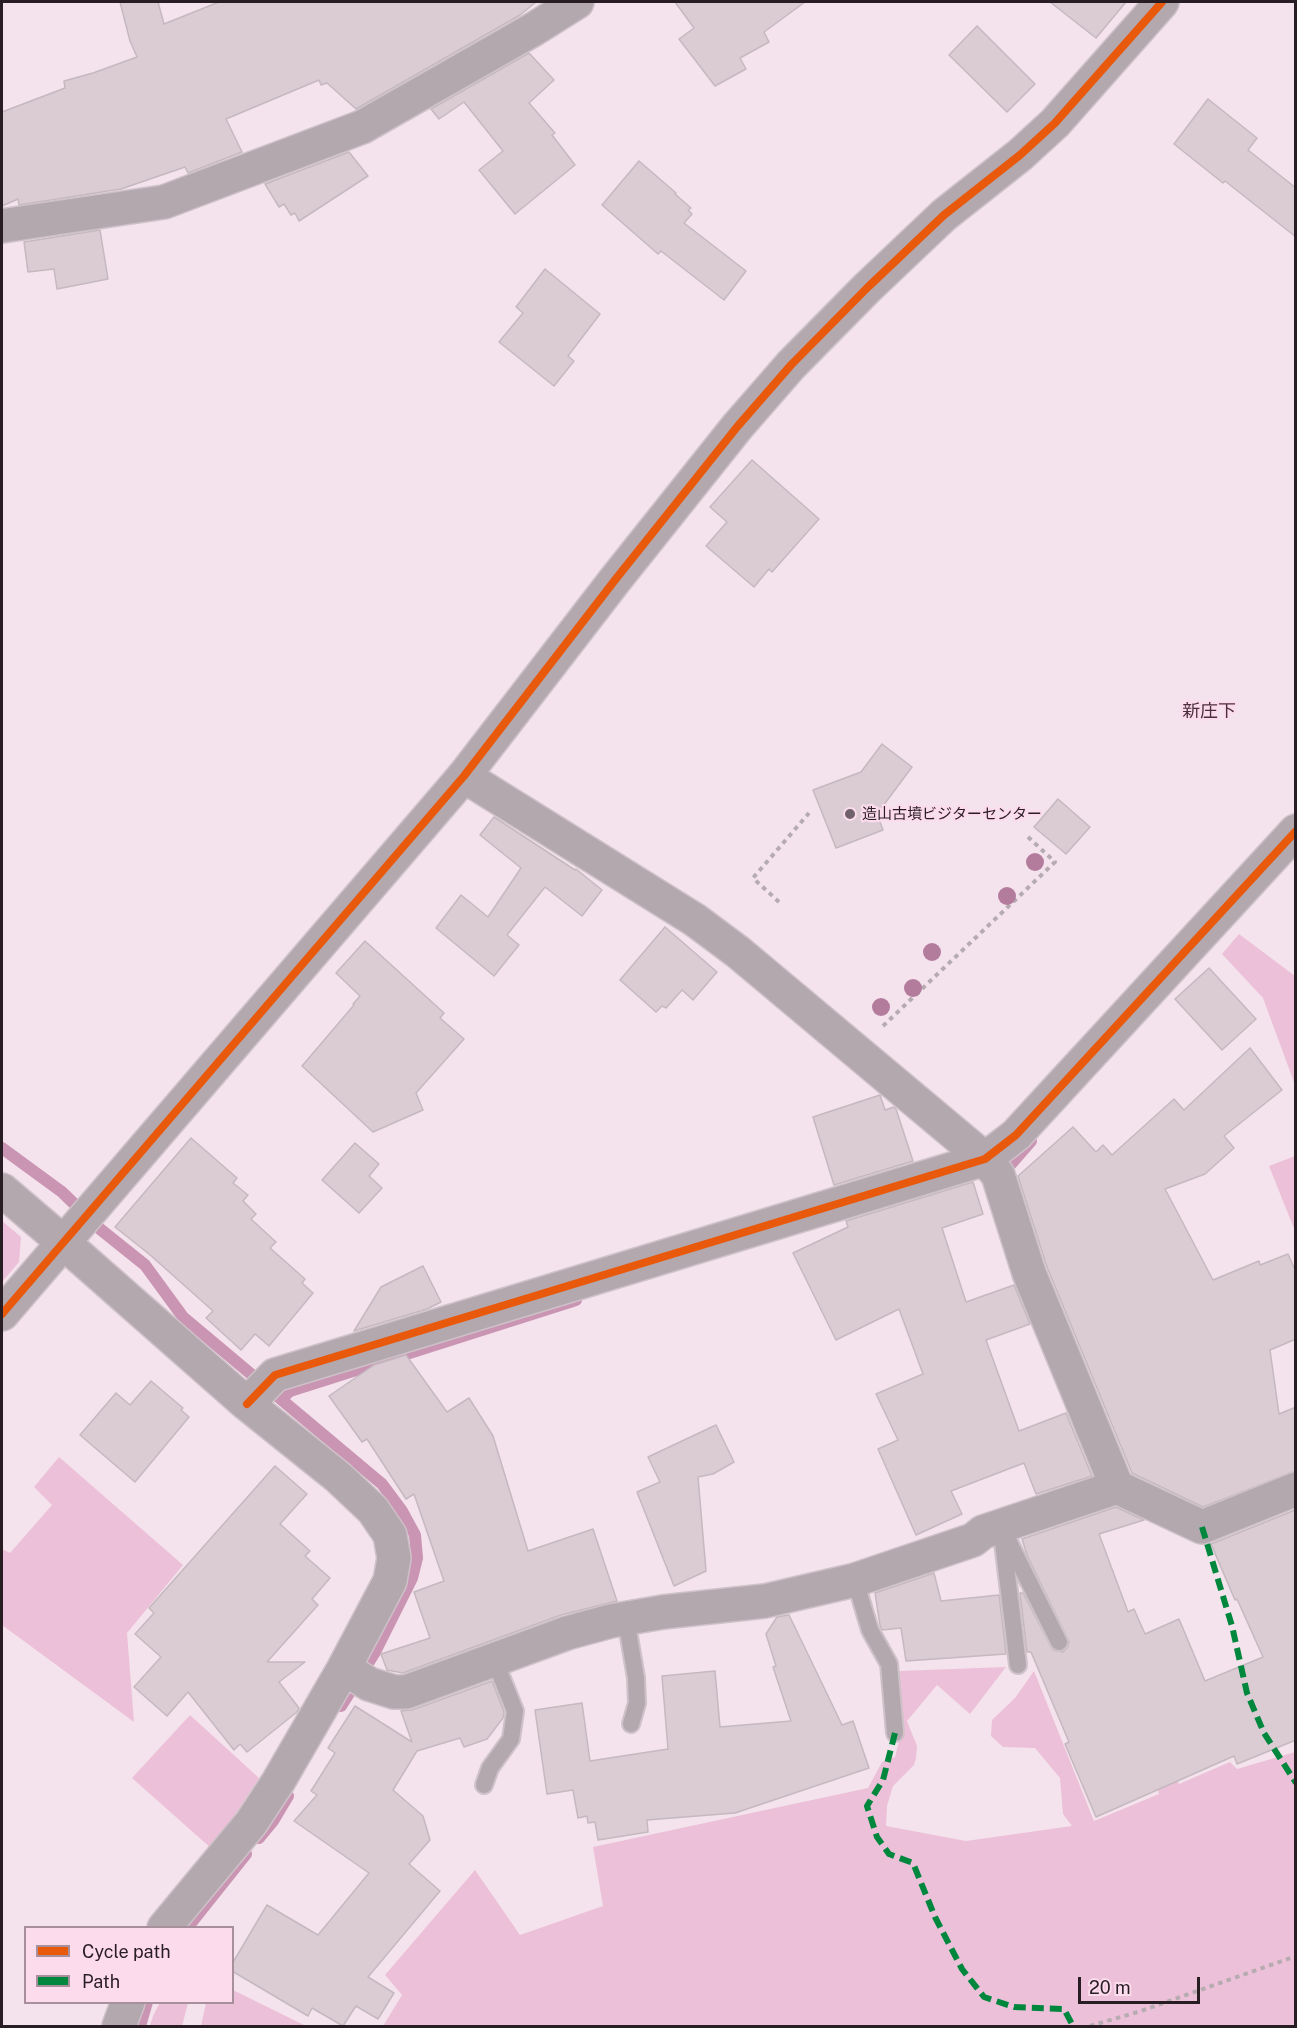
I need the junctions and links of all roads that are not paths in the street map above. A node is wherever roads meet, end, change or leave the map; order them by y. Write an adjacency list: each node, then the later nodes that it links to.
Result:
1 (577, 2): 3 (street)
2 (1162, 2): 4 (street)
3 (2, 226)
4 (464, 776): 6 (street); 8 (street)
5 (1296, 831): 6 (street)
6 (992, 1166): 10 (street); 11 (street)
7 (2, 1190): 8 (street)
8 (79, 1225): 9 (street); 10 (street)
9 (2, 1314)
10 (259, 1391): 19 (street)
11 (1117, 1486): 12 (street); 13 (street)
12 (1296, 1489)
13 (1001, 1526): 14 (street); 16 (lane); 18 (lane)
14 (855, 1580): 15 (street); 21 (lane)
15 (626, 1619): 17 (street); 20 (lane)
16 (1059, 1642)
17 (495, 1661): 19 (street); 22 (lane)
18 (1018, 1665)
19 (354, 1675): 23 (street)
20 (631, 1724)
21 (895, 1733)
22 (484, 1785)
23 (166, 1926)
24 (127, 2004): 25 (street)
25 (119, 2026)

